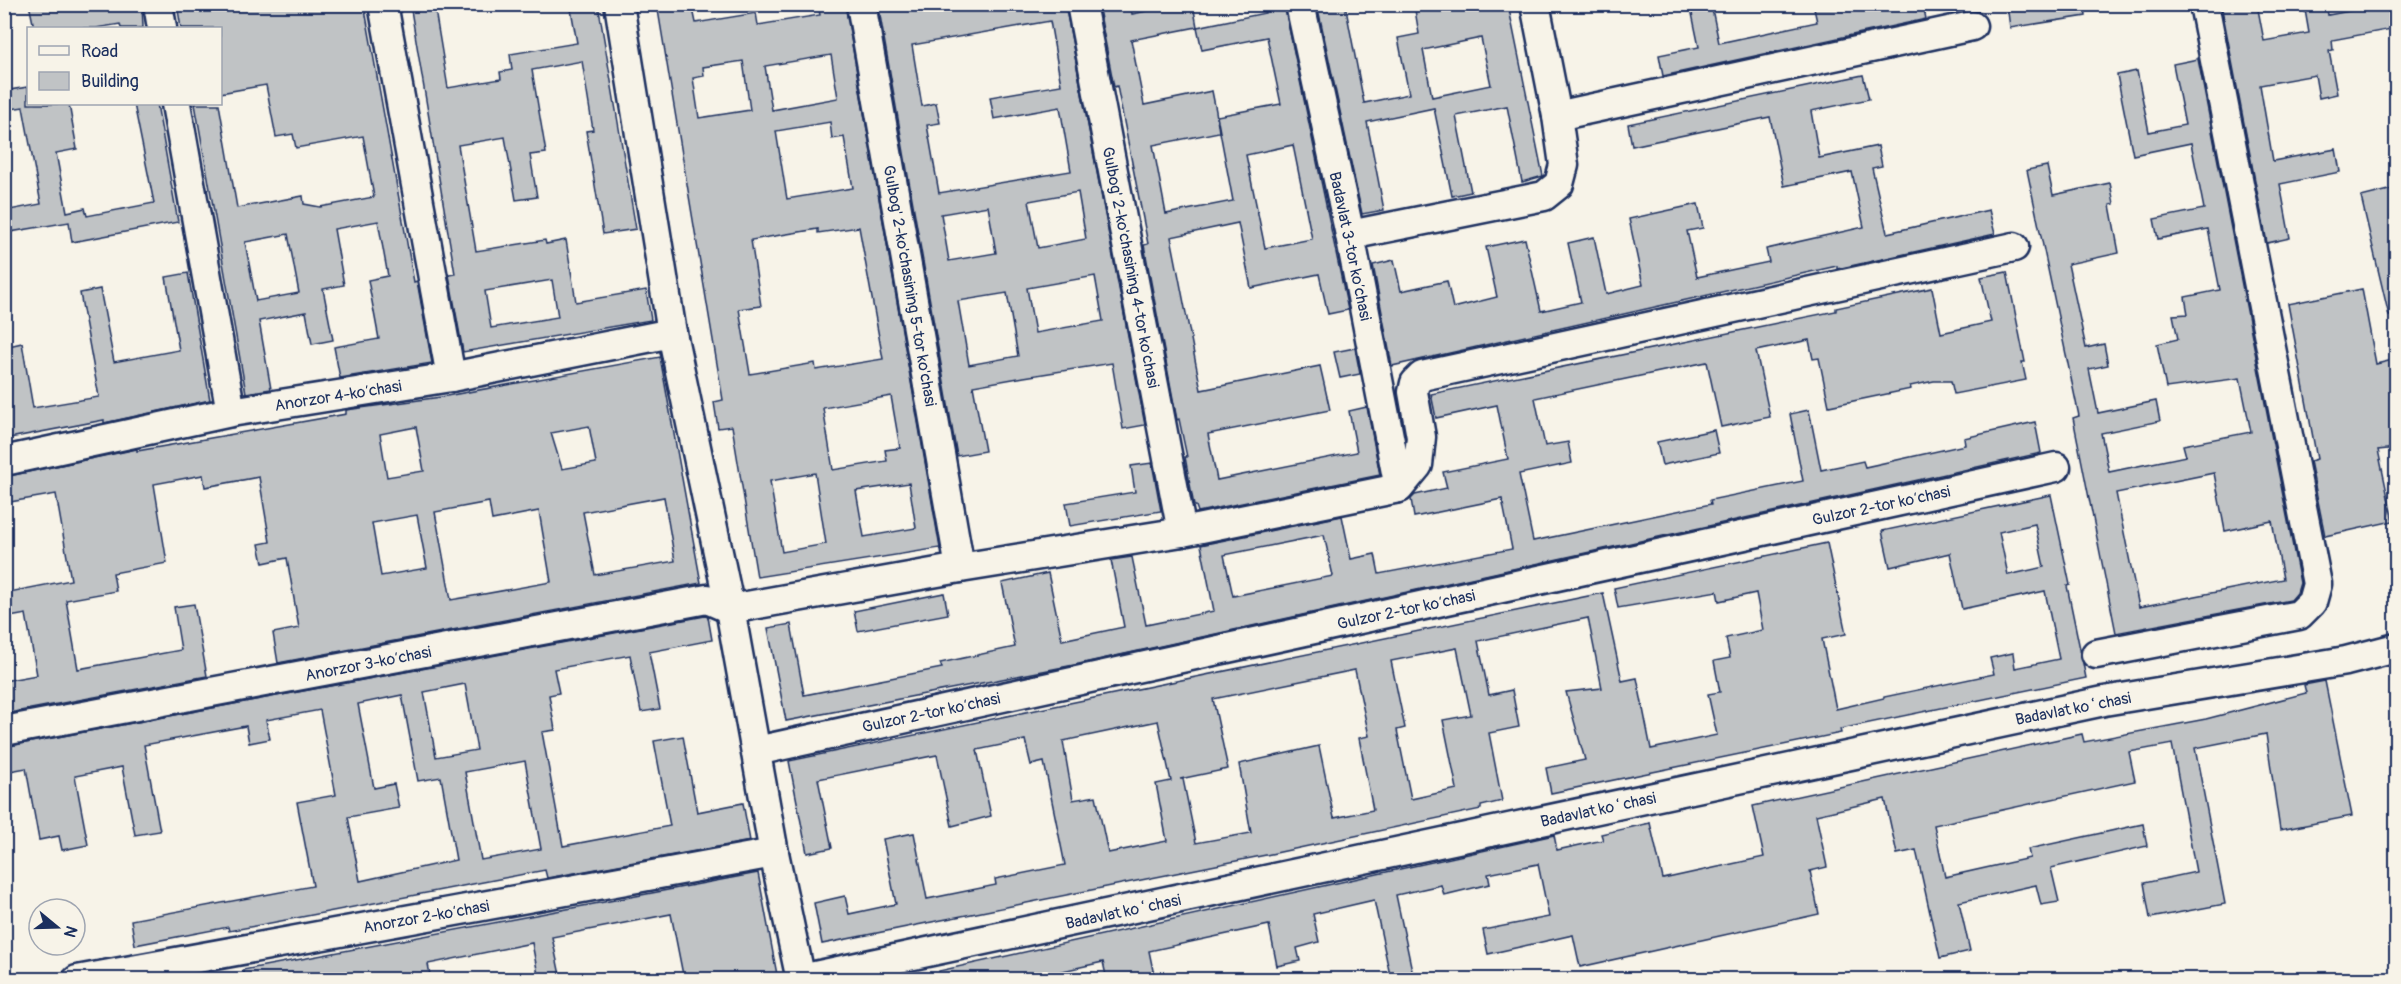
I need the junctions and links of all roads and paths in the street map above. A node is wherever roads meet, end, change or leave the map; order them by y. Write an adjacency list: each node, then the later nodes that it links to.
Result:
1 (158, 4): 10 (street)
2 (383, 4): 16 (street)
3 (619, 4): 15 (street)
4 (861, 4): 22 (street, Gulbog' 2-ko'chasining 5-tor ko'chasi)
5 (1081, 4): 21 (street, Gulbog' 2-ko'chasining 4-tor ko'chasi)
6 (1300, 4): 13 (street, Badavlat 3-tor koʼchasi)
7 (1535, 4): 12 (street)
8 (2204, 4): 25 (street)
9 (1972, 26): 12 (street)
10 (162, 27)
11 (176, 105): 17 (street)
12 (1557, 116): 13 (street)
13 (1350, 235): 20 (street, Badavlat 3-tor koʼchasi)
14 (2014, 248): 20 (street)
15 (672, 333): 16 (street, Аnorzor 4-koʼchasi); 23 (street)
16 (450, 377): 17 (street, Аnorzor 4-koʼchasi)
17 (231, 412): 18 (street, Аnorzor 4-koʼchasi)
18 (4, 461)
19 (2056, 467): 27 (street, Gulzor 2-tor koʼchasi)
20 (1399, 489): 21 (street)
21 (1182, 532): 22 (street)
22 (960, 568): 23 (street)
23 (730, 609): 26 (street, Аnorzor 3-koʼchasi); 27 (street)
24 (2397, 648): 29 (street, Badavlat koʻchasi)
25 (2096, 654)
26 (4, 731)
27 (756, 751): 28 (street)
28 (774, 853): 29 (street); 30 (street, Аnorzor 2-koʼchasi)
29 (801, 979)
30 (77, 980)

